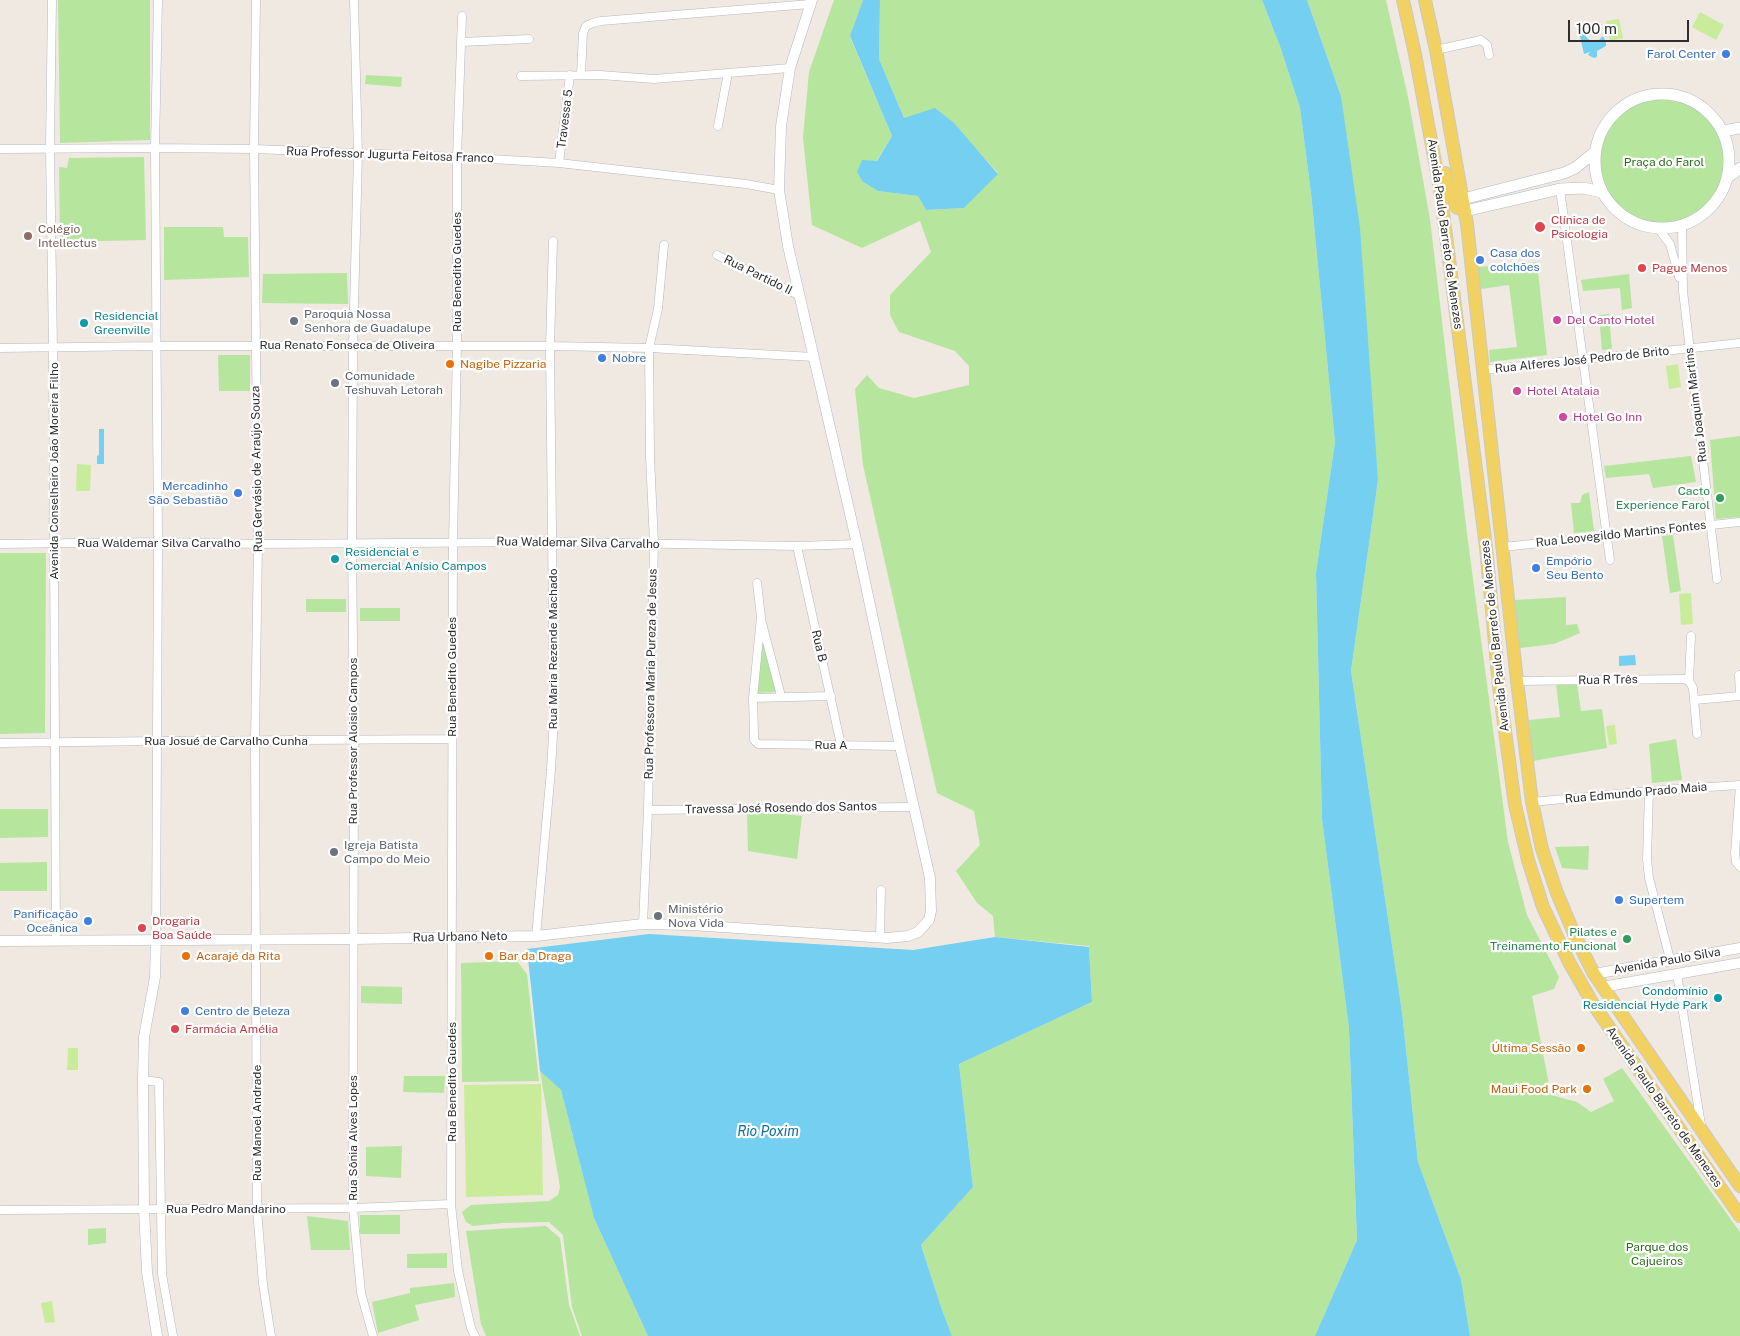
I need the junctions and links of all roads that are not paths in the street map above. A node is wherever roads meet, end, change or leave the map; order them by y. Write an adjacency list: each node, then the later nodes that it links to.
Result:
1 (52, 0): 26 (street, Avenida Conselheiro João Moreira Filho)
2 (158, 0): 24 (street)
3 (256, 0): 27 (street, Rua Gervásio de Araújo Souza)
4 (354, 0): 29 (street, Rua Professor Aloisio Campos)
5 (741, 0): 9 (street)
6 (1403, 0): 14 (main road, Avenida Paulo Barreto de Menezes)
7 (1424, 0): 13 (main road, Avenida Paulo Barreto de Menezes)
8 (811, 2): 9 (street); 16 (street)
9 (740, 10): 19 (street)
10 (462, 16): 12 (street, Rua Benedito Guedes)
11 (529, 39): 12 (street)
12 (461, 42): 30 (street, Rua Benedito Guedes)
13 (1436, 50): 15 (street); 37 (main road, Avenida Paulo Barreto de Menezes)
14 (1415, 54): 37 (main road); 40 (main road, Avenida Paulo Barreto de Menezes)
15 (1489, 55)
16 (790, 68): 17 (street); 35 (street)
17 (728, 73): 19 (street); 21 (street)
18 (570, 75): 19 (street); 20 (street); 31 (street, Travessa 5)
19 (581, 75)
20 (521, 76)
21 (718, 126)
22 (1740, 128): 23 (main road)
23 (1723, 131): 28 (main road); 33 (main road)
24 (155, 148): 26 (street, Rua Professor Jugurta Feitosa Franco); 27 (street, Rua Professor Jugurta Feitosa Franco); 48 (street)
25 (0, 149): 26 (street, Rua Professor Jugurta Feitosa Franco)
26 (50, 149): 53 (street, Avenida Conselheiro João Moreira Filho)
27 (254, 149): 29 (street, Rua Professor Jugurta Feitosa Franco); 49 (street, Rua Gervásio de Araújo Souza)
28 (1595, 152): 36 (main road); 37 (main road)
29 (358, 154): 30 (street, Rua Professor Jugurta Feitosa Franco); 50 (street, Rua Professor Aloisio Campos)
30 (457, 157): 31 (street, Rua Professor Jugurta Feitosa Franco); 47 (street, Rua Benedito Guedes)
31 (559, 163): 35 (street, Rua Professor Jugurta Feitosa Franco)
32 (1740, 168): 33 (main road)
33 (1728, 178): 38 (main road)
34 (1560, 189): 36 (main road); 37 (main road); 57 (street)
35 (779, 190): 45 (street)
36 (1602, 192): 39 (main road)
37 (1461, 206): 40 (main road); 58 (main road, Avenida Paulo Barreto de Menezes)
38 (1682, 225): 39 (main road); 44 (street, Rua Joaquim Martins)
39 (1658, 228): 44 (street, Rua Joaquim Martins)
40 (1446, 229): 128 (main road, Avenida Paulo Barreto de Menezes)
41 (553, 242): 51 (street, Rua Maria Rezende Machado)
42 (664, 245): 54 (street, Rua Professora Maria Pureza de Jesus)
43 (717, 255): 45 (street, Rua Partido II)
44 (1683, 291): 55 (street, Rua Joaquim Martins)
45 (800, 296): 56 (street)
46 (1740, 343): 55 (street, Rua Alferes José Pedro de Brito)
47 (457, 345): 50 (street, Rua Renato Fonseca de Oliveira); 51 (street, Rua Renato Fonseca de Oliveira); 63 (street, Rua Benedito Guedes)
48 (157, 346): 49 (street, Rua Renato Fonseca de Oliveira); 53 (street, Rua Renato Fonseca de Oliveira); 62 (street)
49 (255, 346): 50 (street, Rua Renato Fonseca de Oliveira); 69 (street, Rua Gervásio de Araújo Souza)
50 (353, 346): 66 (street, Rua Professor Aloisio Campos)
51 (550, 346): 54 (street, Rua Renato Fonseca de Oliveira); 64 (street, Rua Maria Rezende Machado)
52 (0, 348): 53 (street, Rua Renato Fonseca de Oliveira)
53 (53, 348): 65 (street, Avenida Conselheiro João Moreira Filho)
54 (649, 348): 56 (street, Rua Renato Fonseca de Oliveira); 67 (street, Rua Professora Maria Pureza de Jesus)
55 (1688, 349): 57 (street, Rua Alferes José Pedro de Brito); 60 (street, Rua Joaquim Martins)
56 (814, 357): 70 (street)
57 (1583, 360): 58 (street, Rua Alferes José Pedro de Brito); 61 (street)
58 (1484, 370): 72 (main road, Avenida Paulo Barreto de Menezes)
59 (1740, 522): 60 (street, Rua Leovegildo Martins Fontes)
60 (1710, 524): 61 (street, Rua Leovegildo Martins Fontes); 74 (street, Rua Joaquim Martins)
61 (1606, 535): 72 (street, Rua Leovegildo Martins Fontes); 73 (street)
62 (158, 542): 65 (street, Rua Waldemar Silva Carvalho); 69 (street, Rua Waldemar Silva Carvalho); 89 (street)
63 (453, 542): 64 (street, Rua Waldemar Silva Carvalho); 66 (street, Rua Waldemar Silva Carvalho); 87 (street, Rua Benedito Guedes)
64 (552, 542): 67 (street, Rua Waldemar Silva Carvalho); 103 (street, Rua Maria Rezende Machado)
65 (54, 543): 68 (street, Rua Waldemar Silva Carvalho); 91 (street, Avenida Conselheiro João Moreira Filho)
66 (352, 543): 69 (street, Rua Waldemar Silva Carvalho); 90 (street, Rua Professor Aloisio Campos)
67 (654, 543): 71 (street, Rua Waldemar Silva Carvalho); 99 (street, Rua Professora Maria Pureza de Jesus)
68 (0, 544)
69 (258, 544): 88 (street, Rua Gervásio de Araújo Souza)
70 (857, 544): 71 (street, Rua Waldemar Silva Carvalho); 94 (street)
71 (797, 546): 82 (street, Rua B)
72 (1503, 547): 79 (main road, Avenida Paulo Barreto de Menezes)
73 (1610, 560)
74 (1717, 579)
75 (757, 583): 76 (street)
76 (761, 617): 81 (street); 84 (street)
77 (1691, 636): 80 (street)
78 (1739, 676): 83 (street)
79 (1518, 680): 80 (street, Rua R Três); 97 (main road, Avenida Paulo Barreto de Menezes)
80 (1689, 680): 85 (street)
81 (781, 696): 82 (street); 84 (street)
82 (831, 696): 93 (street, Rua B)
83 (1740, 696): 85 (street)
84 (753, 698): 93 (street, Rua A)
85 (1695, 700): 86 (street)
86 (1698, 734)
87 (452, 739): 90 (street, Rua Josué de Carvalho Cunha); 105 (street, Rua Benedito Guedes)
88 (255, 740): 89 (street, Rua Josué de Carvalho Cunha); 90 (street, Rua Josué de Carvalho Cunha); 104 (street, Rua Gervásio de Araújo Souza)
89 (158, 741): 91 (street, Rua Josué de Carvalho Cunha); 107 (street)
90 (354, 741): 108 (street, Rua Professor Aloisio Campos)
91 (55, 743): 92 (street, Rua Josué de Carvalho Cunha); 110 (street, Avenida Conselheiro João Moreira Filho)
92 (0, 744)
93 (841, 745): 94 (street, Rua A)
94 (900, 746): 98 (street)
95 (1740, 785): 96 (street, Rua Edmundo Prado Maia); 100 (street)
96 (1649, 791): 97 (street, Rua Edmundo Prado Maia); 112 (street)
97 (1532, 802): 115 (main road, Avenida Paulo Barreto de Menezes)
98 (913, 807): 99 (street, Travessa José Rosendo dos Santos); 106 (street, Rua Urbano Neto)
99 (648, 810): 102 (street, Rua Professora Maria Pureza de Jesus)
100 (1740, 867)
101 (881, 890): 106 (street)
102 (643, 924): 103 (street, Rua Urbano Neto); 106 (street, Rua Urbano Neto)
103 (536, 936): 105 (street, Rua Urbano Neto)
104 (256, 938): 107 (street, Rua Urbano Neto); 108 (street, Rua Urbano Neto); 126 (street, Rua Manoel Andrade)
105 (452, 938): 108 (street, Rua Urbano Neto); 122 (street, Rua Benedito Guedes)
106 (880, 938)
107 (156, 939): 110 (street, Rua Urbano Neto); 119 (street)
108 (354, 939): 123 (street, Rua Sônia Alves Lopes)
109 (0, 941): 110 (street, Rua Urbano Neto)
110 (56, 941)
111 (1740, 948): 112 (street, Avenida Paulo Silva)
112 (1670, 960): 114 (street, Avenida Paulo Silva)
113 (1740, 963): 116 (street, Avenida Paulo Silva)
114 (1631, 967): 115 (street, Avenida Paulo Silva); 117 (street)
115 (1594, 974): 118 (main road, Avenida Paulo Barreto de Menezes)
116 (1677, 974): 117 (street, Avenida Paulo Silva); 120 (street)
117 (1636, 981): 118 (street, Avenida Paulo Silva)
118 (1602, 986): 120 (main road, Avenida Paulo Barreto de Menezes)
119 (143, 1080): 124 (street); 125 (street)
120 (1702, 1132): 121 (main road, Avenida Paulo Barreto de Menezes)
121 (1740, 1186)
122 (451, 1204): 123 (street, Rua Pedro Mandarino); 133 (street, Rua Benedito Guedes)
123 (353, 1208): 126 (street, Rua Pedro Mandarino); 132 (street, Rua Sônia Alves Lopes)
124 (144, 1209): 125 (street, Rua Pedro Mandarino); 127 (street, Rua Pedro Mandarino); 129 (street)
125 (160, 1209): 126 (street, Rua Pedro Mandarino); 130 (street)
126 (257, 1209): 131 (street, Rua Manoel Andrade)
127 (0, 1210)
128 (1740, 1216)
129 (157, 1336)
130 (173, 1336)
131 (271, 1336)
132 (373, 1336)
133 (475, 1336)

